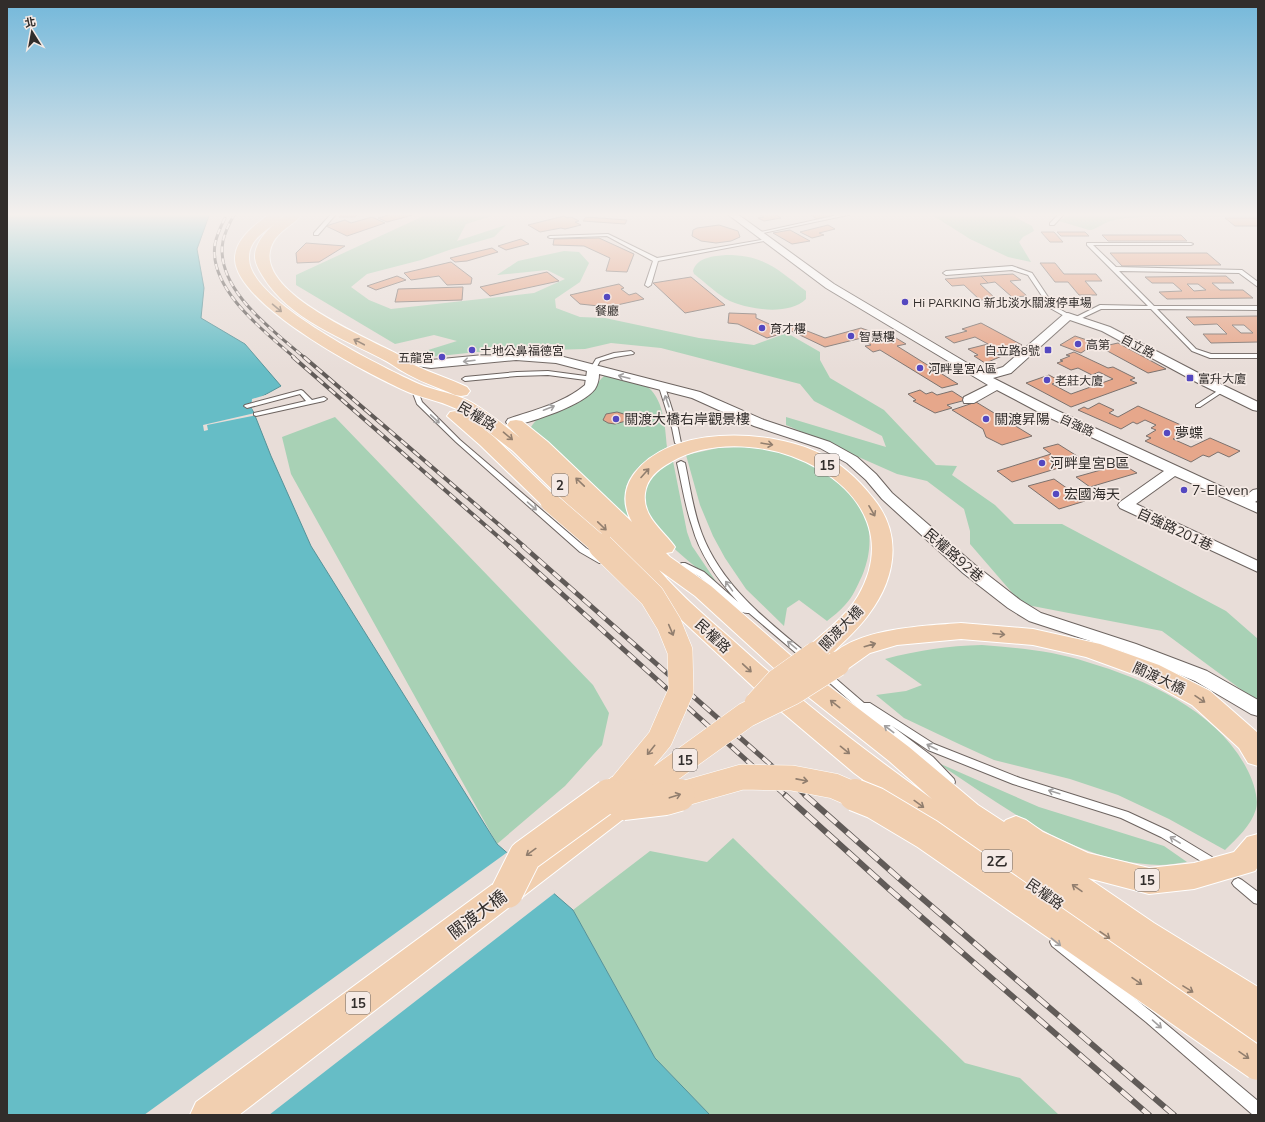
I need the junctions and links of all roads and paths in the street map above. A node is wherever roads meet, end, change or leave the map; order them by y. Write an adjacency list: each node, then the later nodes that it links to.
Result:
1 (243, 265): 21 (main road, 民權路 / 2, one-way to 21)
2 (264, 265): 15 (main road, 民權路 / 2, one-way to 2)
3 (654, 265): 8 (lane)
4 (802, 265): 17 (street, 自強路)
5 (1110, 265): 6 (lane)
6 (1114, 269): 9 (lane); 10 (lane)
7 (946, 273): 12 (lane)
8 (648, 285)
9 (1258, 285)
10 (1152, 307): 11 (lane); 12 (lane); 14 (lane)
11 (1258, 308)
12 (1072, 318): 17 (street); 22 (street, 自立路)
13 (631, 353): 16 (lane)
14 (1258, 356)
15 (394, 359): 16 (street, 民權路, one-way to 15); 31 (main road, 民權路 / 2)
16 (593, 374): 18 (lane); 20 (street, 民權路, one-way to 16); 31 (street, one-way to 16)
17 (983, 377): 19 (street, 自強路)
18 (465, 379)
19 (997, 385): 25 (street); 34 (street, 自強路)
20 (662, 387): 32 (lane, one-way to 20); 45 (street, 民權路92巷)
21 (414, 388): 23 (main road, 民權路 / 2); 40 (lane, one-way to 40)
22 (1222, 390): 28 (lane); 29 (street, 自立路)
23 (438, 397): 40 (main road, 民權路 / 2, one-way to 40); 54 (main road, one-way to 54, bridge)
24 (324, 399): 26 (lane)
25 (969, 400)
26 (311, 402): 27 (lane); 30 (lane)
27 (247, 406)
28 (1198, 406)
29 (1258, 407)
30 (256, 414)
31 (513, 422): 39 (main road, 民權路 / 2, one-way to 31)
32 (678, 443)
33 (682, 462): 41 (lane, one-way to 33)
34 (1173, 471): 36 (street, 自強路); 38 (street, 自強路201巷)
35 (1258, 493): 36 (street)
36 (1251, 506)
37 (682, 566): 39 (main road, 關渡大橋 / 15); 41 (lane); 42 (main road, 關渡大橋 / 15, one-way to 42)
38 (1258, 567)
39 (703, 591): 42 (main road, 民權路 / 2)
40 (667, 594): 43 (main road, 民權路 / 2, one-way to 43)
41 (755, 615): 42 (lane, one-way to 41)
42 (816, 665): 44 (lane); 46 (main road, 民權路 / 2乙, one-way to 42); 47 (main road, 關渡大橋 / 15, one-way to 47); 50 (main road, 關渡大橋 / 15, bridge)
43 (772, 690): 48 (main road, 民權路 / 2乙, one-way to 48)
44 (854, 697): 49 (lane, one-way to 44); 52 (lane, one-way to 44)
45 (1258, 708)
46 (898, 754): 49 (main road, 15); 58 (main road, 民權路 / 2乙, one-way to 46)
47 (1258, 756)
48 (864, 765): 56 (lane, 2乙); 58 (main road, 民權路 / 2乙, one-way to 58)
49 (950, 782): 51 (main road, 15)
50 (623, 804): 54 (main road, 關渡大橋 / 15, bridge); 61 (main road, one-way to 61, bridge)
51 (1258, 846)
52 (1208, 860)
53 (1238, 883): 55 (lane)
54 (506, 892): 63 (main road, 關渡大橋 / 15)
55 (1258, 898)
56 (1015, 910)
57 (1046, 934): 62 (lane, one-way to 62)
58 (1137, 944): 59 (main road, 民權路 / 2乙); 60 (main road, 民權路 / 2乙, one-way to 60)
59 (1258, 1006)
60 (1258, 1034)
61 (1258, 1064)
62 (1258, 1110)
63 (208, 1115)

